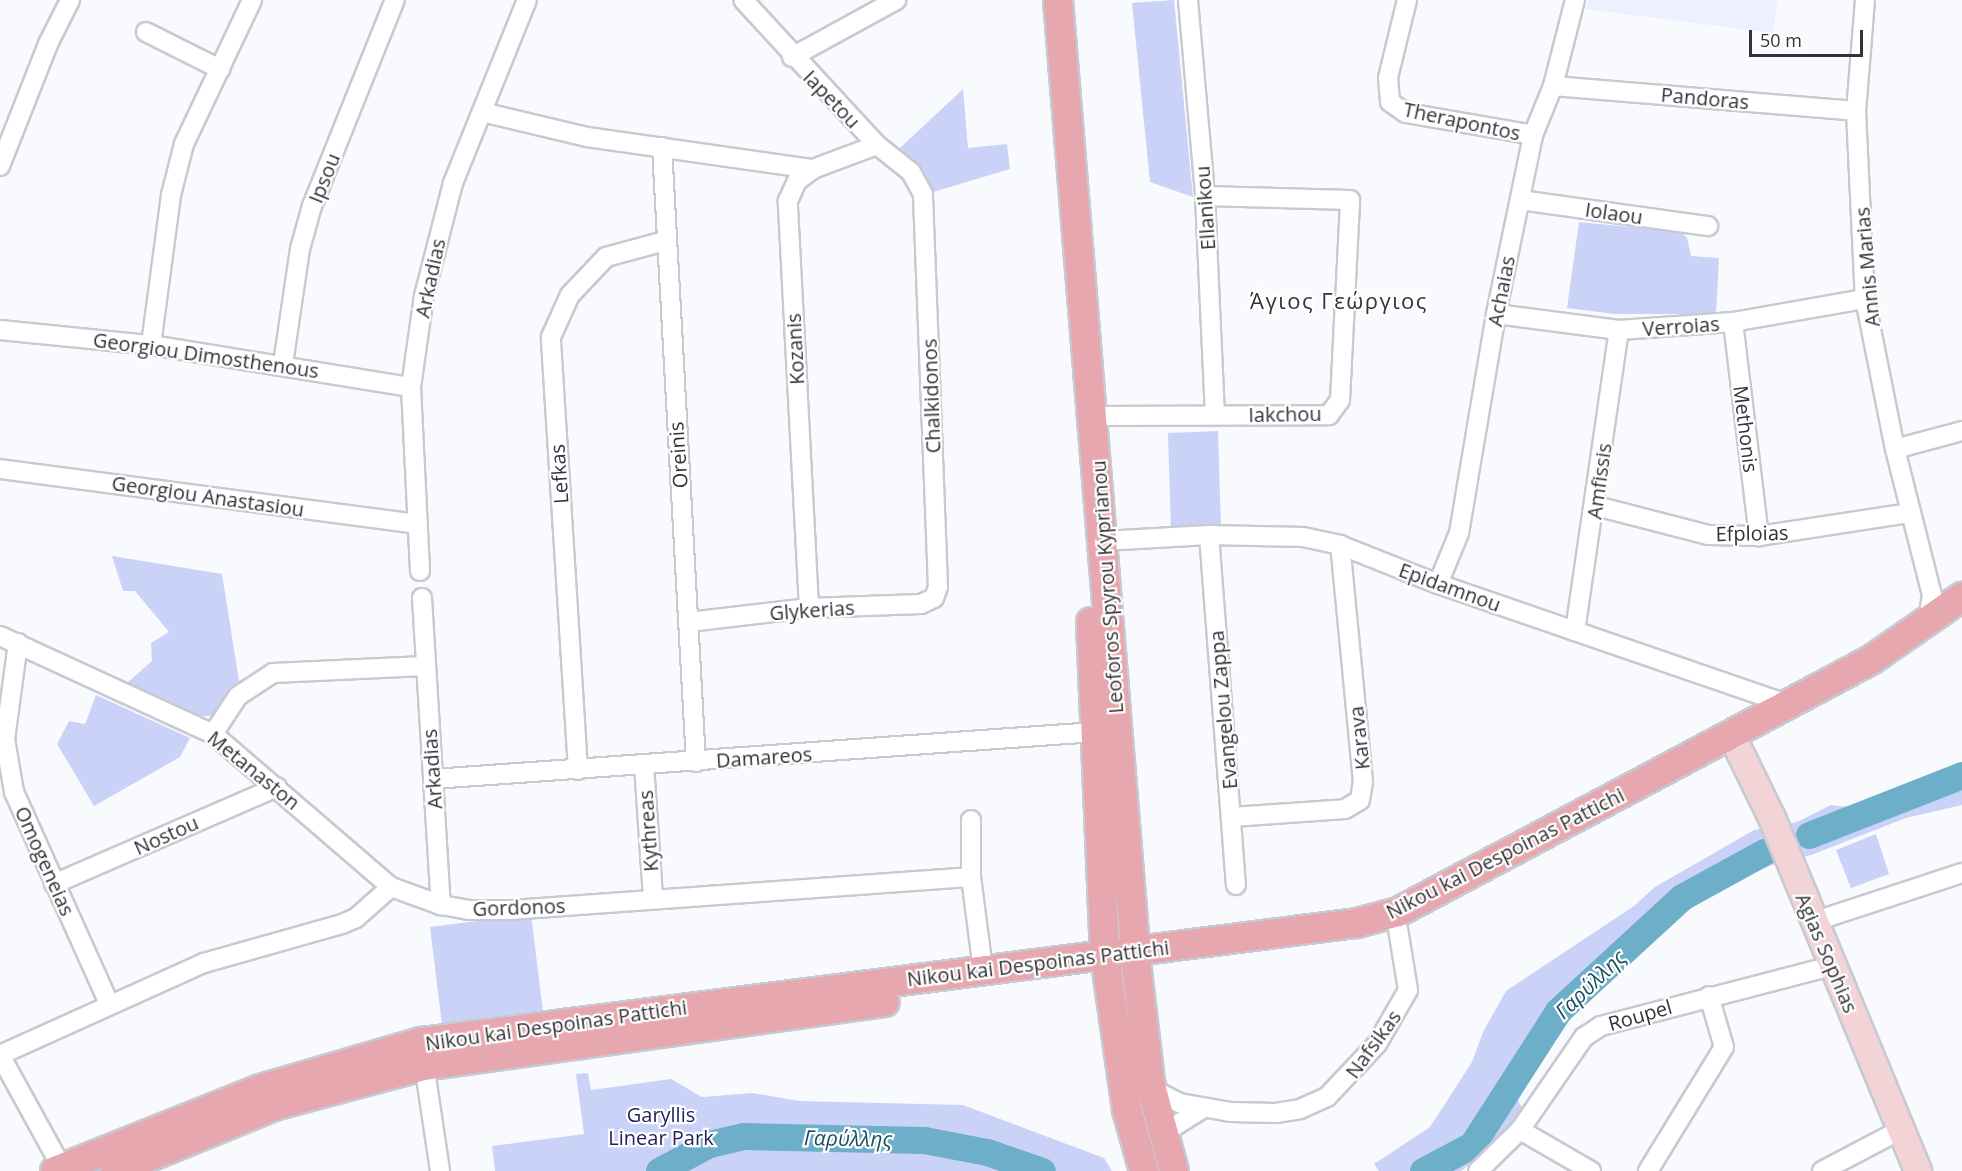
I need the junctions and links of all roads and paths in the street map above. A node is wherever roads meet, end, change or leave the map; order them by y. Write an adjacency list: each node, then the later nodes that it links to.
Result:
1 (70, 0): 22 (street)
2 (252, 0): 15 (street)
3 (395, 0): 35 (street, Ipsou)
4 (527, 0): 18 (street, Arkadias)
5 (743, 0): 14 (street, Iapetou)
6 (896, 0): 14 (street)
7 (1041, 0): 63 (main road, Leoforos Spyrou Kyprianou)
8 (1058, 0): 37 (main road, Leoforos Spyrou Kyprianou)
9 (1188, 0): 25 (street, Ellanikou)
10 (1407, 0): 19 (street, Therapontos)
11 (1575, 0): 16 (street, Achaias)
12 (1865, 0): 17 (street, Annis Marias)
13 (146, 32): 15 (street)
14 (792, 57): 20 (street, Iapetou)
15 (220, 69): 34 (street)
16 (1553, 86): 17 (street, Pandoras); 19 (street, Achaias)
17 (1856, 111): 29 (street, Annis Marias)
18 (482, 112): 21 (street); 36 (street, Arkadias)
19 (1533, 135): 26 (street, Achaias)
20 (877, 145): 23 (street, Kozanis); 24 (street, Iapetou)
21 (662, 147): 23 (street); 28 (street, Oreinis)
22 (0, 166)
23 (813, 170): 55 (street, Kozanis)
24 (923, 194): 54 (street, Chalkidonos)
25 (1205, 196): 38 (street, Ellanikou); 38 (street, Iakchou)
26 (1520, 200): 27 (street, Iolaou); 30 (street, Achaias)
27 (1708, 226)
28 (664, 241): 57 (street, Oreinis); 68 (street, Lefkas)
29 (1865, 299): 31 (street, Verroias); 40 (street, Annis Marias)
30 (1496, 314): 33 (street, Verroias); 51 (street, Achaias)
31 (1733, 322): 33 (street, Verroias); 46 (street, Methonis)
32 (0, 330): 34 (street, Georgiou Dimosthenous)
33 (1619, 330): 42 (street, Amfissis)
34 (151, 345): 35 (street, Georgiou Dimosthenous)
35 (284, 364): 36 (street, Georgiou Dimosthenous)
36 (411, 387): 44 (street, Arkadias)
37 (1094, 416): 38 (street, Iakchou); 47 (main road, Leoforos Spyrou Kyprianou)
38 (1215, 416)
39 (1962, 431): 40 (street)
40 (1895, 449): 43 (street, Annis Marias)
41 (0, 469): 44 (street, Georgiou Anastasiou)
42 (1596, 506): 46 (street, Efploias); 58 (street, Amfissis)
43 (1910, 513): 46 (street, Efploias); 49 (street, Annis Marias)
44 (417, 524): 50 (street, Arkadias)
45 (1209, 535): 47 (street, Epidamnou); 48 (street, Epidamnou); 71 (street, Evangelou Zappa)
46 (1759, 536)
47 (1103, 541): 82 (main road, Leoforos Spyrou Kyprianou)
48 (1340, 545): 51 (street, Epidamnou); 71 (street, Karava)
49 (1926, 565): 52 (street, Annis Marias); 56 (street, Annis Marias)
50 (420, 571)
51 (1438, 584): 58 (street, Epidamnou)
52 (1962, 592)
53 (422, 598): 61 (street, Arkadias)
54 (934, 598): 55 (street, Glykerias)
55 (809, 608): 57 (street, Glykerias)
56 (1946, 613): 62 (main road, Nikou kai Despoinas Pattichi); 65 (main road, Nikou kai Despoinas Pattichi)
57 (688, 622): 66 (street, Oreinis)
58 (1575, 631): 62 (street, Epidamnou)
59 (0, 636): 60 (street, Metanaston)
60 (18, 643): 64 (street, Metanaston); 75 (street, Omogeneias)
61 (425, 666): 64 (street); 69 (street, Arkadias)
62 (1787, 704): 65 (main road, Nikou kai Despoinas Pattichi)
63 (1095, 732): 66 (street, Damareos); 83 (main road, Leoforos Spyrou Kyprianou)
64 (213, 734): 70 (street, Metanaston)
65 (1735, 741): 80 (street, Agias Sophias); 81 (main road, Nikou kai Despoinas Pattichi); 82 (main road, Nikou kai Despoinas Pattichi)
66 (696, 762): 67 (street, Damareos)
67 (644, 765): 68 (street, Damareos); 78 (street, Kythreas)
68 (578, 770): 69 (street, Damareos)
69 (433, 780): 79 (street, Arkadias)
70 (277, 787): 75 (street, Nostou); 77 (street, Metanaston)
71 (1232, 817): 76 (street, Evangelou Zappa)
72 (971, 820): 74 (street)
73 (1962, 873): 80 (street)
74 (971, 877): 78 (street, Gordonos); 85 (street)
75 (54, 884): 87 (street, Omogeneias)
76 (1236, 885)
77 (391, 887): 79 (street, Gordonos); 87 (street)
78 (653, 897): 79 (street, Gordonos)
79 (441, 905)
80 (1813, 922): 84 (street, Agias Sophias)
81 (1398, 929): 82 (main road, Nikou kai Despoinas Pattichi); 91 (street, Nafsikas)
82 (1136, 961): 83 (main road, Nikou kai Despoinas Pattichi); 90 (main road, Leoforos Spyrou Kyprianou)
83 (1106, 964): 85 (main road, Nikou kai Despoinas Pattichi); 88 (main road, Nikou kai Despoinas Pattichi); 98 (main road, Leoforos Spyrou Kyprianou)
84 (1831, 966): 86 (street, Roupel); 92 (street, Agias Sophias)
85 (983, 970): 88 (main road, Nikou kai Despoinas Pattichi)
86 (1709, 996): 93 (street, Roupel); 102 (street)
87 (109, 1003): 89 (street)
88 (423, 1054): 95 (main road, Nikou kai Despoinas Pattichi); 96 (main road, Nikou kai Despoinas Pattichi); 97 (street)
89 (0, 1055): 95 (street)
90 (1150, 1082): 91 (street, Nafsikas); 94 (main road, Leoforos Spyrou Kyprianou)
91 (1202, 1109): 94 (street)
92 (1902, 1129): 103 (street); 104 (street, Agias Sophias)
93 (1520, 1130): 100 (street, Roupel); 101 (street)
94 (1162, 1134): 99 (main road, Leoforos Spyrou Kyprianou)
95 (58, 1170)
96 (115, 1171)
97 (440, 1171)
98 (1144, 1171)
99 (1174, 1171)
100 (1478, 1171)
101 (1591, 1171)
102 (1648, 1171)
103 (1822, 1171)
104 (1918, 1171)

